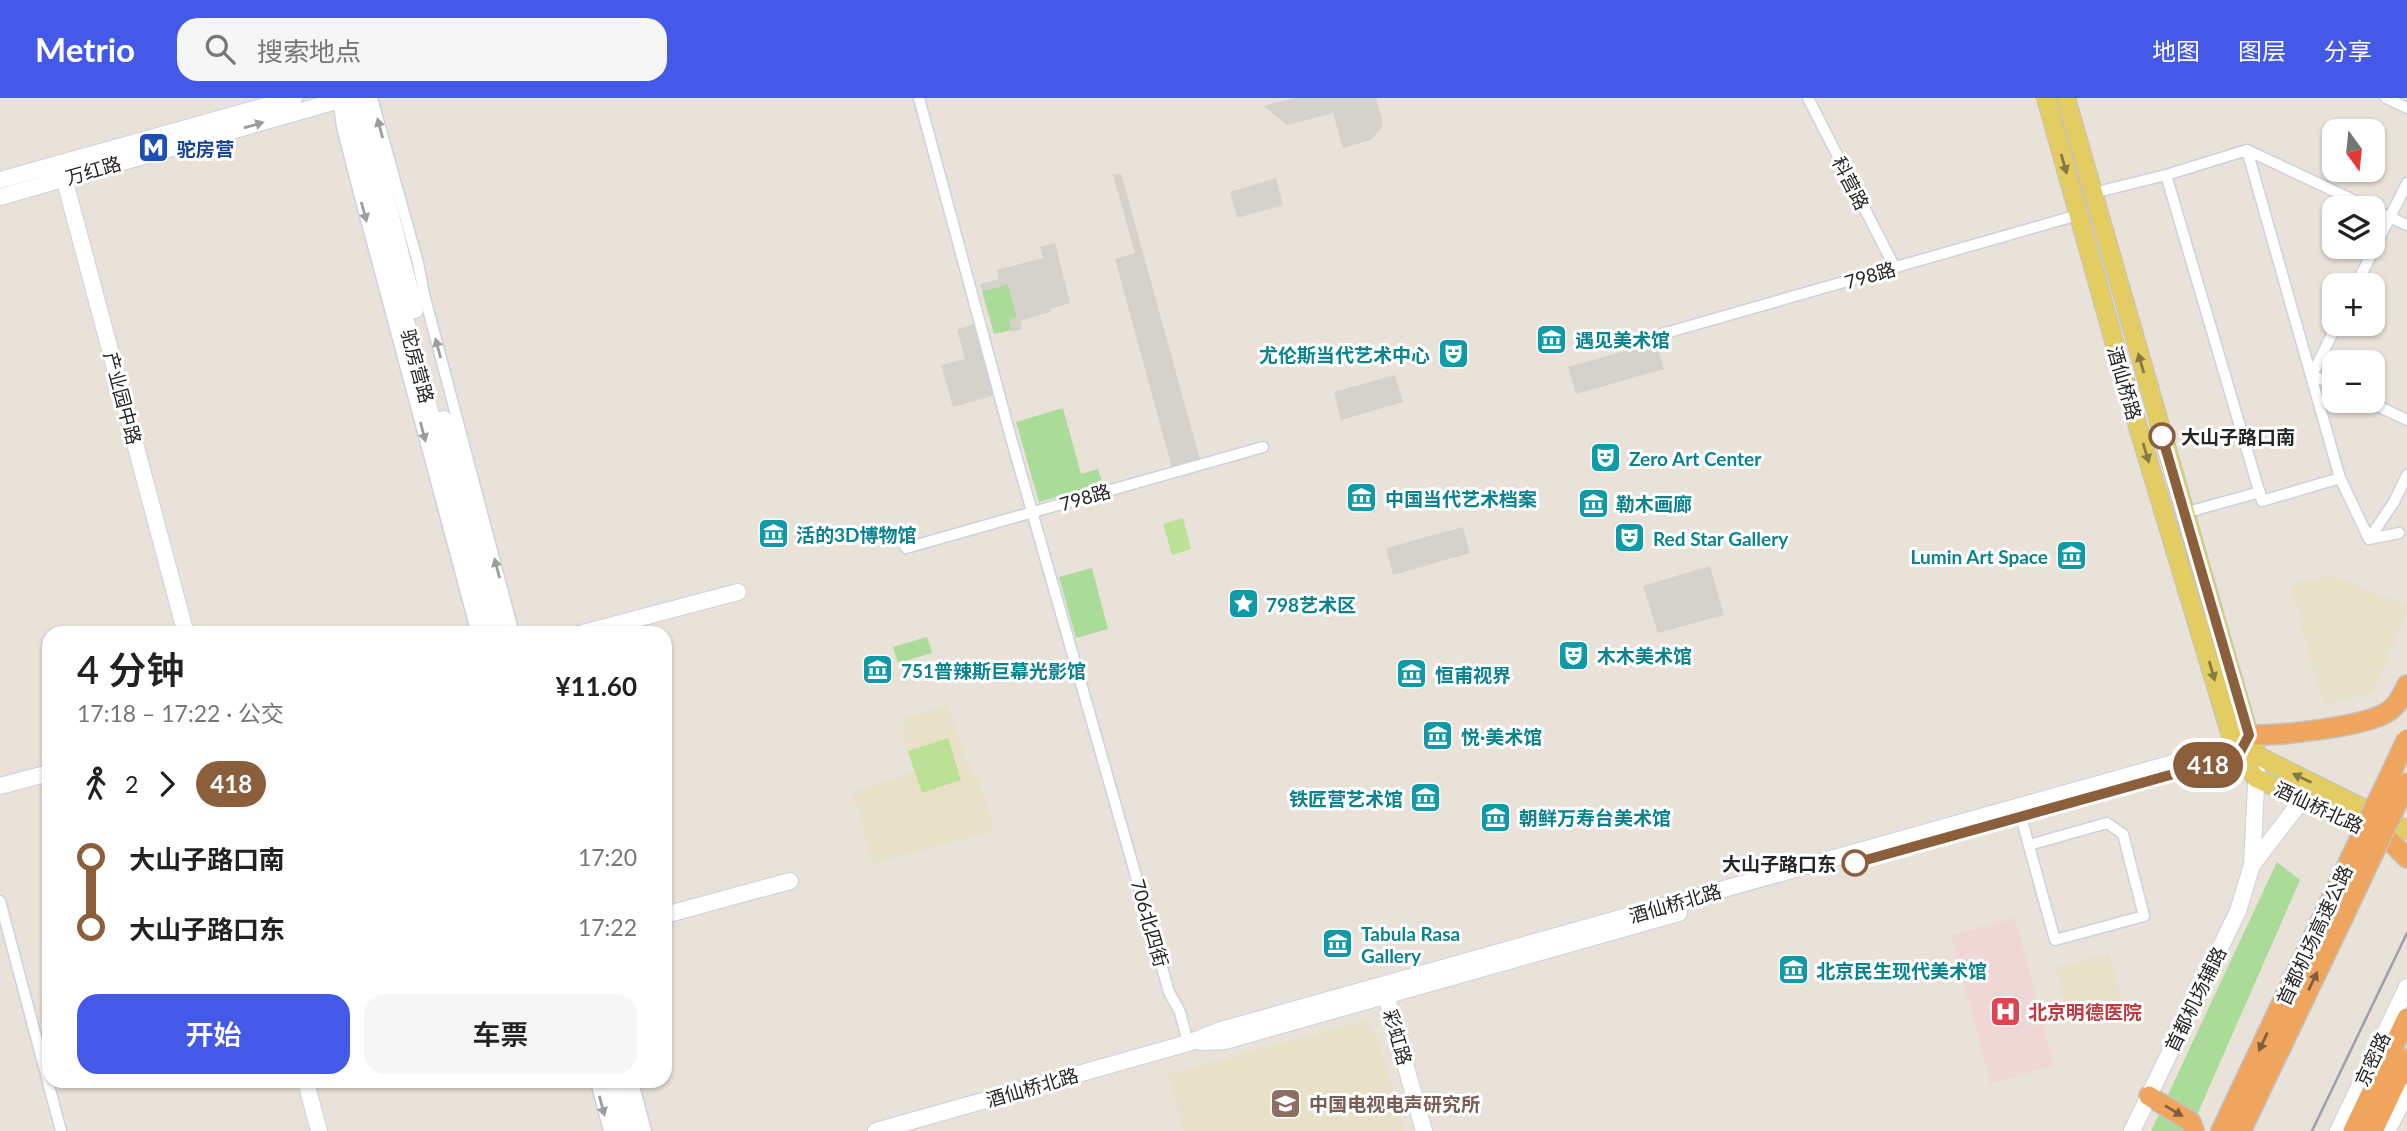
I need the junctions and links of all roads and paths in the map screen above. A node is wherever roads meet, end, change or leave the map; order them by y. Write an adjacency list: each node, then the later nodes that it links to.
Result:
1 (294, 98): 10 (street, 万红路)
2 (361, 98): 42 (street, 驼房营路)
3 (372, 98): 43 (street, one-way to 3)
4 (919, 98): 33 (street, 706北四街)
5 (1808, 98): 21 (street, 科营路)
6 (2046, 98): 17 (main road, 酒仙桥路, one-way to 17)
7 (2066, 98): 14 (main road, 酒仙桥路)
8 (343, 99): 10 (street, 万红路, one-way to 8); 40 (street, one-way to 40); 41 (street, 驼房营路)
9 (2247, 150): 11 (street); 15 (street); 25 (street)
10 (62, 171): 12 (street, 万红路); 16 (street, 万红路); 39 (street, 产业园中路)
11 (2166, 174): 14 (street); 32 (street)
12 (0, 180)
13 (2407, 183): 19 (street)
14 (2093, 193): 34 (main road, 酒仙桥路, one-way to 14)
15 (2344, 196)
16 (0, 197)
17 (2078, 215): 21 (street, 798路); 47 (main road, 酒仙桥路, one-way to 47)
18 (2385, 215): 19 (street)
19 (2389, 217): 20 (street); 22 (street)
20 (2407, 225)
21 (1895, 268): 23 (street, 798路)
22 (2362, 273)
23 (1662, 334)
24 (2331, 336): 25 (street)
25 (2312, 374): 26 (street); 31 (street)
26 (2322, 379)
27 (2385, 410): 28 (street)
28 (2407, 420)
29 (1263, 447): 33 (street, 798路)
30 (2407, 475): 36 (street)
31 (2340, 478): 32 (street); 36 (street)
32 (2260, 492): 34 (street)
33 (1033, 512): 37 (street, 798路); 67 (street, 706北四街)
34 (2184, 513): 47 (main road, 酒仙桥路)
35 (2399, 533): 36 (street)
36 (2369, 539)
37 (906, 548)
38 (738, 592): 44 (street)
39 (184, 626)
40 (475, 626)
41 (487, 626)
42 (499, 626)
43 (512, 626)
44 (609, 626)
45 (2407, 685): 47 (highway)
46 (2407, 738): 63 (highway, 首都机场高速公路, bridge)
47 (2240, 746): 48 (main road); 50 (main road, 酒仙桥北路); 54 (street, 酒仙桥北路); 65 (street, 酒仙桥北路)
48 (2258, 756): 50 (street); 55 (main road, 酒仙桥北路, one-way to 48)
49 (42, 775): 52 (street)
50 (2256, 778): 53 (main road, 酒仙桥北路); 59 (street)
51 (2407, 782): 63 (highway, 首都机场高速公路, bridge)
52 (0, 786)
53 (2302, 800): 56 (main road, 酒仙桥北路); 59 (street)
54 (2021, 817): 57 (street); 65 (street, 酒仙桥北路)
55 (2407, 830)
56 (2398, 844): 58 (highway)
57 (2029, 845): 57 (street)
58 (2407, 858)
59 (2252, 865): 77 (street, 首都机场辅路)
60 (790, 881): 62 (street)
61 (0, 901): 68 (street)
62 (672, 913)
63 (2333, 917): 88 (highway, 首都机场高速公路, one-way to 88); 89 (highway, 首都机场高速公路, one-way to 63)
64 (2407, 987): 90 (street, 京密路)
65 (1385, 990): 67 (street, 酒仙桥北路); 85 (street, 彩虹路)
66 (2407, 1018): 91 (highway)
67 (1188, 1043): 84 (street, 酒仙桥北路)
68 (42, 1059)
69 (2407, 1059): 92 (highway)
70 (50, 1088): 78 (street)
71 (308, 1088): 79 (street)
72 (598, 1088): 80 (street, one-way to 80)
73 (610, 1088): 81 (street)
74 (622, 1088): 82 (street)
75 (635, 1088): 83 (street)
76 (2407, 1092): 93 (street)
77 (2149, 1097): 86 (street, 首都机场辅路); 87 (highway, one-way to 87)
78 (61, 1131)
79 (319, 1131)
80 (609, 1131)
81 (621, 1131)
82 (634, 1131)
83 (646, 1131)
84 (876, 1131)
85 (1424, 1131)
86 (2132, 1131)
87 (2194, 1131)
88 (2221, 1131)
89 (2241, 1131)
90 (2338, 1131)
91 (2353, 1131)
92 (2373, 1131)
93 (2387, 1131)

